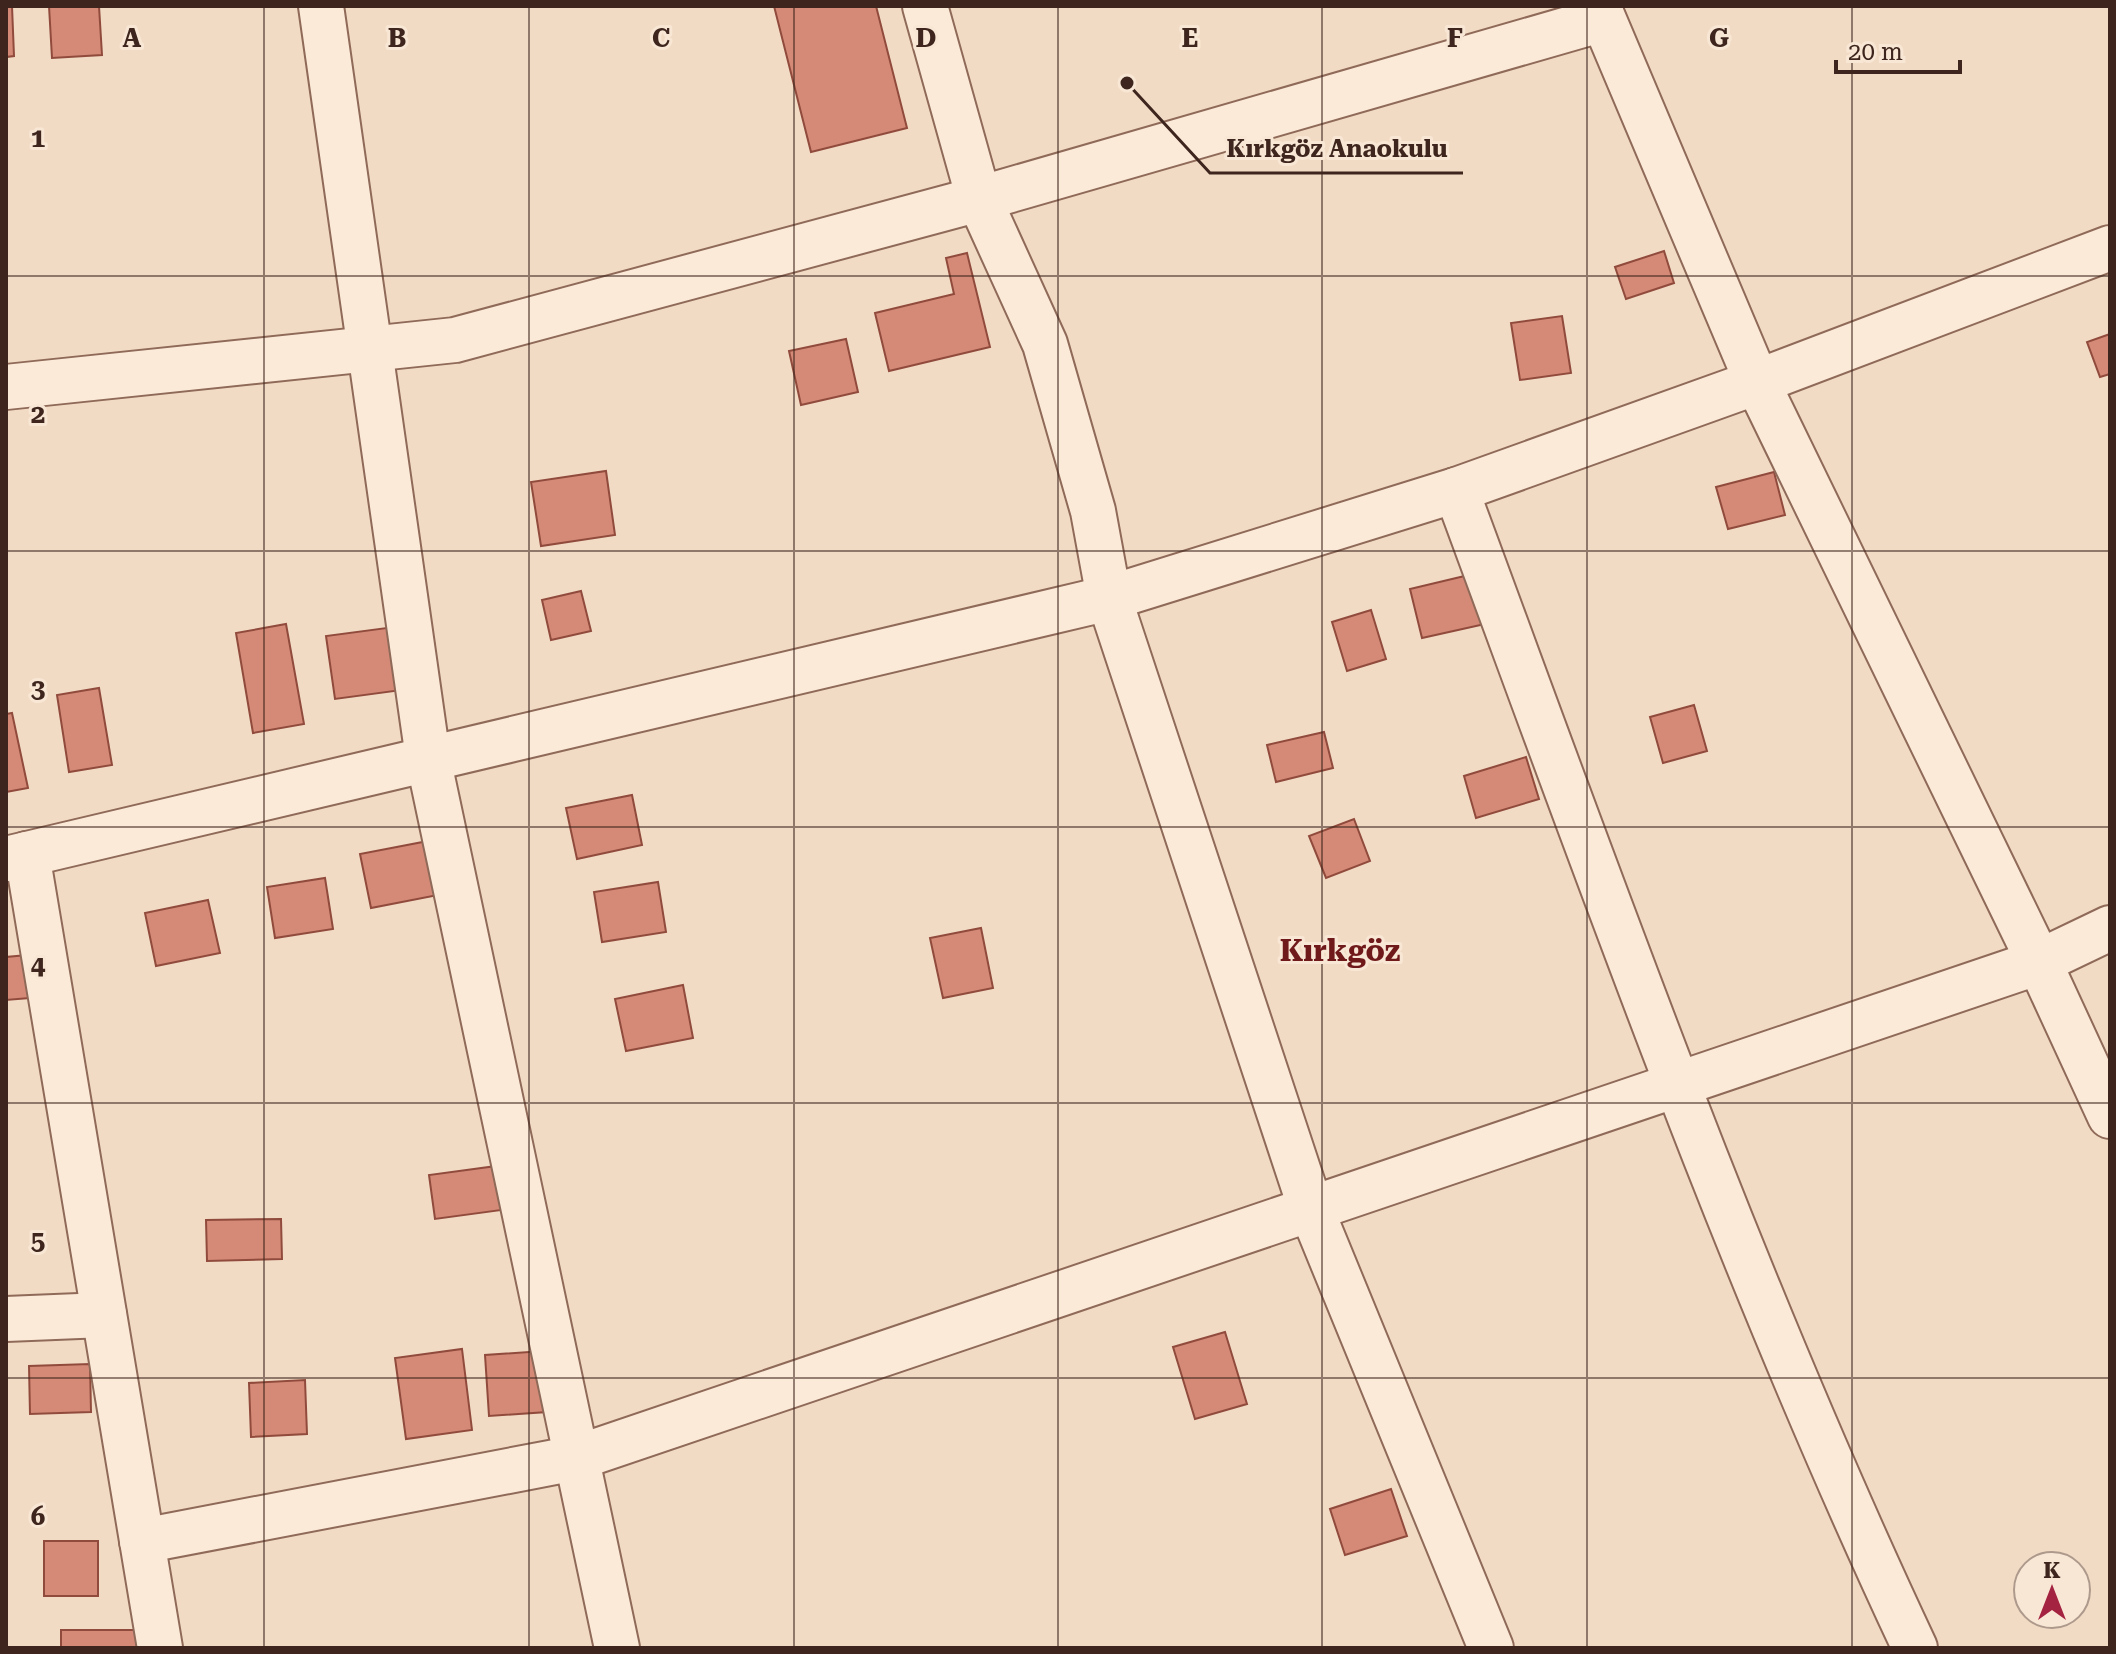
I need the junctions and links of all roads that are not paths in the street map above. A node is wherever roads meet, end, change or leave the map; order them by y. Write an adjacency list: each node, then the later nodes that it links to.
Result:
1 (321, 6): 6 (street)
2 (925, 6): 4 (street)
3 (1600, 13): 4 (street); 7 (street)
4 (979, 199): 6 (street); 10 (street)
5 (2110, 248): 7 (street)
6 (369, 349): 8 (street); 11 (street)
7 (1757, 382): 9 (street); 14 (street)
8 (6, 387)
9 (1456, 490): 10 (street); 15 (street)
10 (1109, 598): 11 (street); 17 (street)
11 (428, 758): 12 (street); 20 (street)
12 (16, 857): 18 (street)
13 (2110, 928): 14 (street)
14 (2039, 962): 15 (street); 16 (street)
15 (1675, 1085): 17 (street); 25 (street)
16 (2110, 1116)
17 (1311, 1209): 20 (street); 24 (street)
18 (104, 1315): 19 (street); 21 (street)
19 (6, 1319)
20 (576, 1458): 21 (street); 23 (street)
21 (142, 1541): 22 (street)
22 (160, 1648)
23 (617, 1648)
24 (1491, 1648)
25 (1915, 1648)

